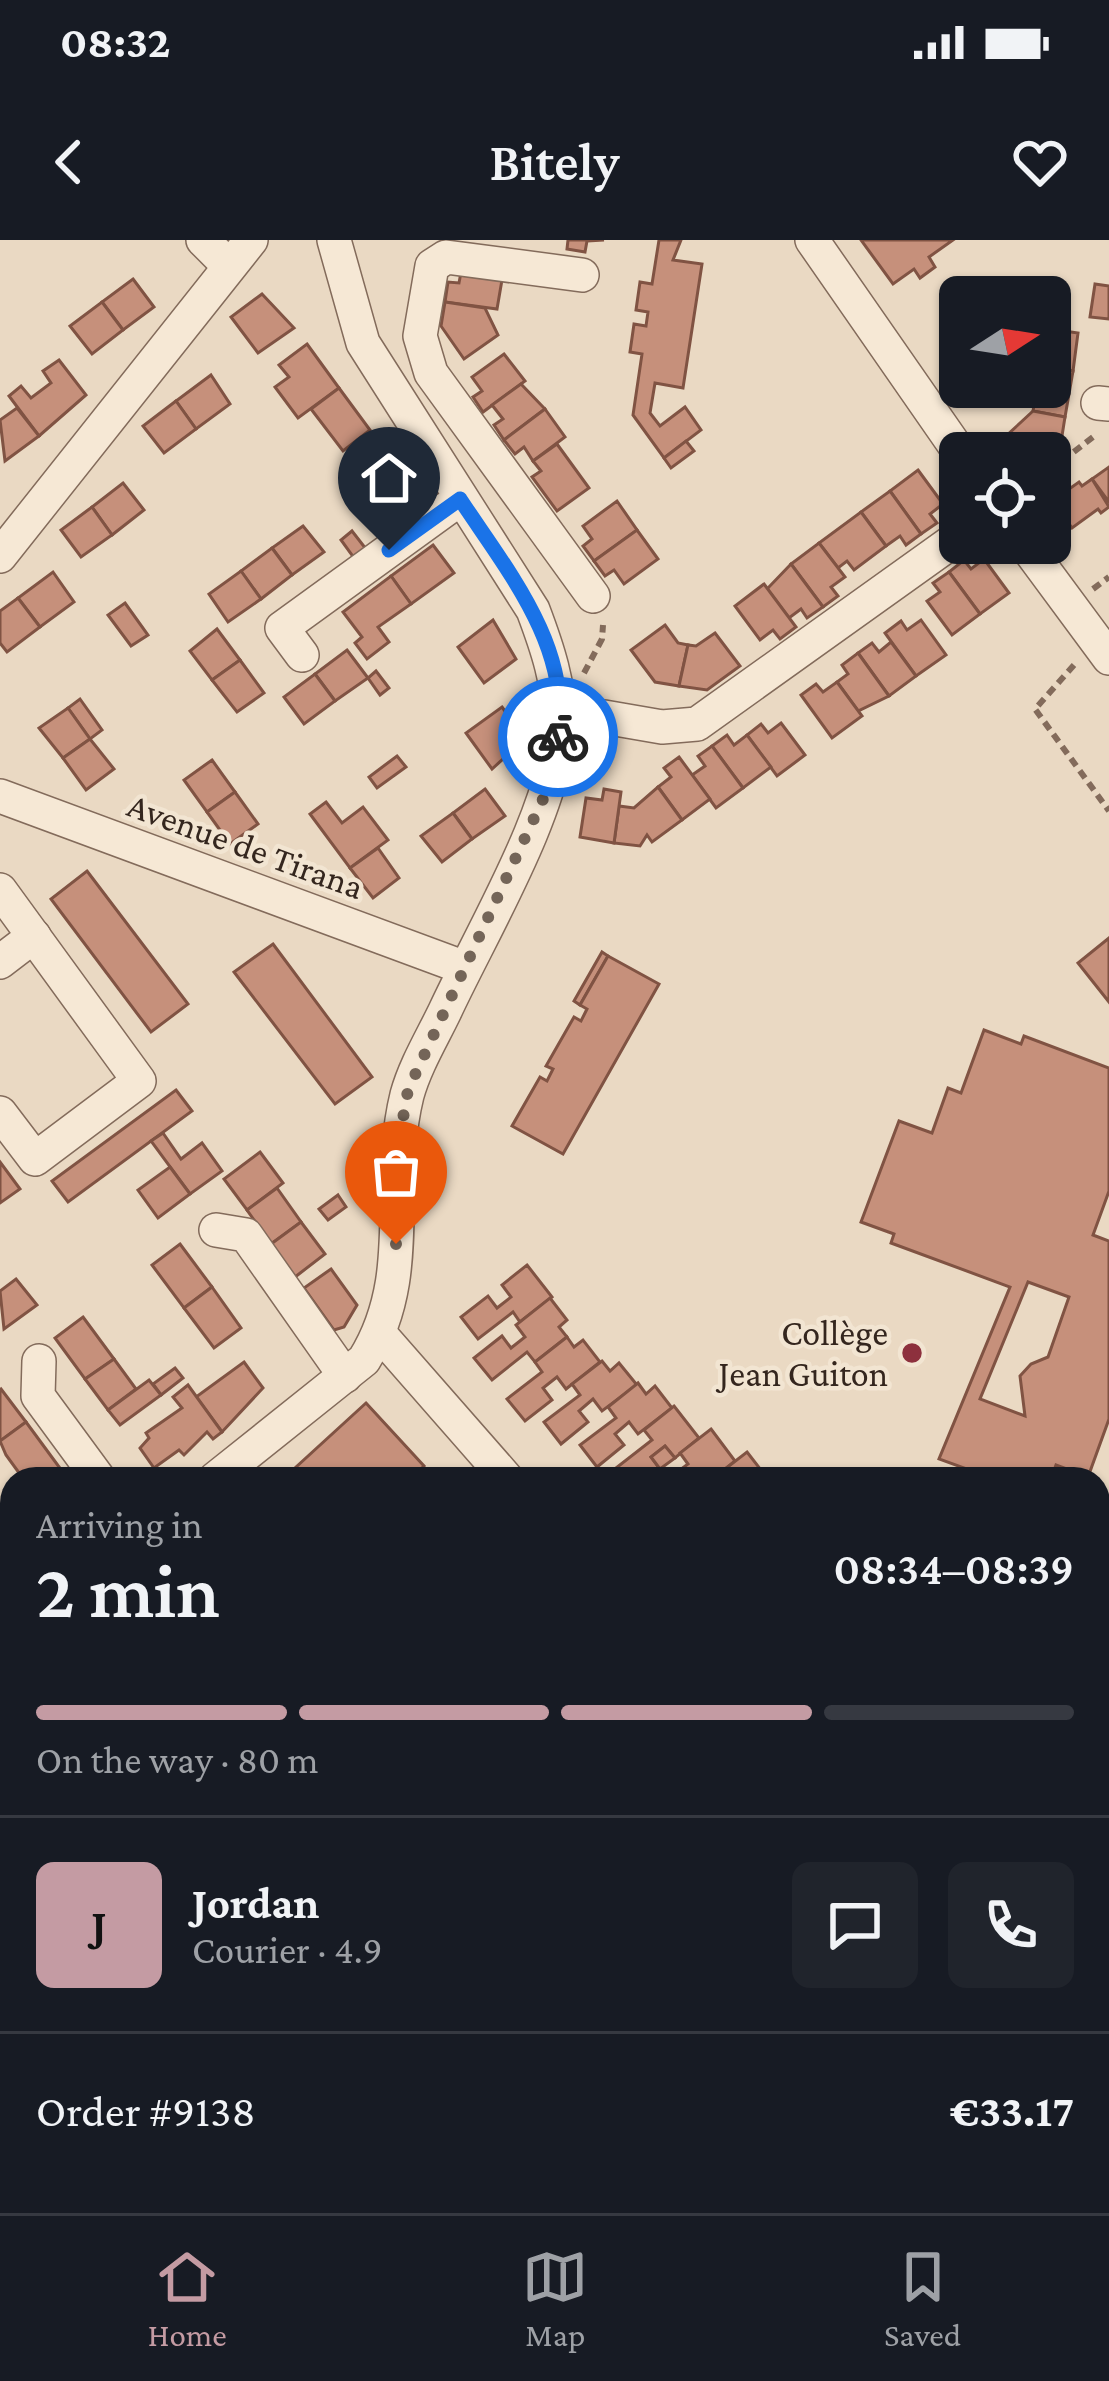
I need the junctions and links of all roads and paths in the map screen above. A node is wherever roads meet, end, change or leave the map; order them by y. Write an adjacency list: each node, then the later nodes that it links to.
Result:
1 (202, 240): 5 (street)
2 (251, 240): 5 (street)
3 (334, 240): 8 (street)
4 (812, 240): 10 (street)
5 (228, 265): 14 (street)
6 (582, 275): 7 (street)
7 (420, 336): 8 (street); 16 (street)
8 (389, 392): 12 (street)
9 (1106, 411): 11 (path)
10 (945, 432)
11 (1071, 448)
12 (460, 499): 18 (street); 26 (street)
13 (939, 551): 20 (street)
14 (0, 556)
15 (1040, 564): 19 (street)
16 (593, 596): 20 (path)
17 (1066, 648): 22 (path)
18 (302, 656)
19 (1109, 658)
20 (604, 717)
21 (0, 796): 26 (street, Avenue de Tirana)
22 (1109, 812)
23 (0, 890): 24 (street)
24 (34, 936): 25 (street); 27 (street)
25 (0, 962)
26 (465, 968): 29 (street)
27 (0, 1113)
28 (216, 1230): 31 (street)
29 (380, 1334): 31 (street); 34 (street)
30 (39, 1361): 32 (street)
31 (345, 1376): 33 (street)
32 (90, 1467)
33 (230, 1467)
34 (489, 1467)

